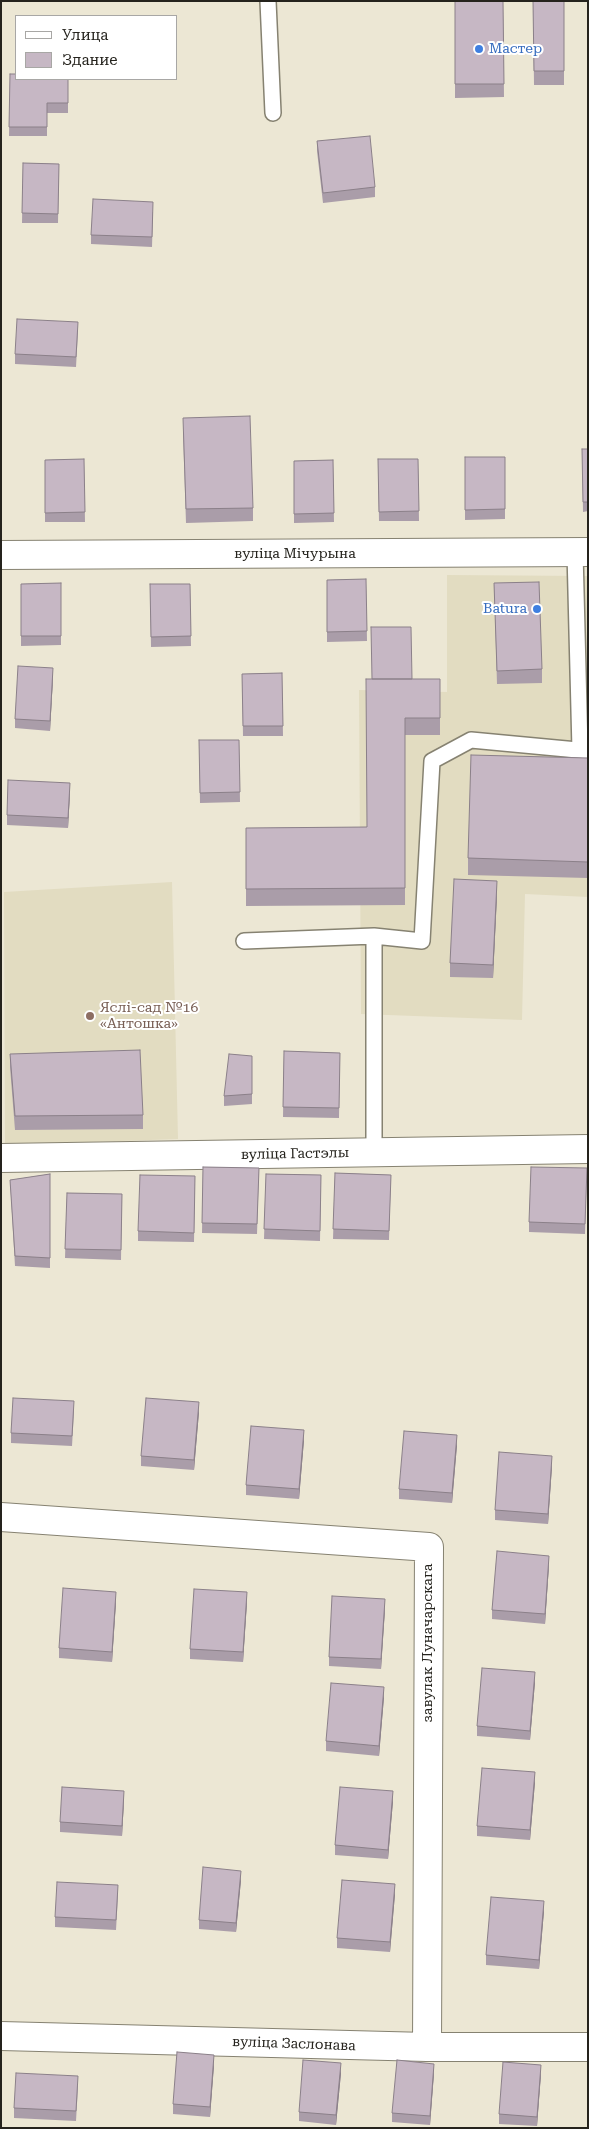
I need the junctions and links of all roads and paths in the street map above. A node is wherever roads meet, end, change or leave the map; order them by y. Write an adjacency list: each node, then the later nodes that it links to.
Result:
1 (268, 1): 2 (lane)
2 (273, 114)
3 (581, 552): 4 (street, вуліца Мічурына); 5 (lane)
4 (1, 555)
5 (584, 751): 6 (lane)
6 (374, 936): 7 (lane); 9 (lane)
7 (244, 941)
8 (588, 1149): 9 (street, вуліца Гастэлы)
9 (374, 1153): 10 (street, вуліца Гастэлы)
10 (1, 1158)
11 (1, 1517): 13 (street, завулак Луначарскага)
12 (1, 2036): 13 (street, вуліца Заслонава)
13 (427, 2047): 14 (street, вуліца Заслонава)
14 (588, 2047)

